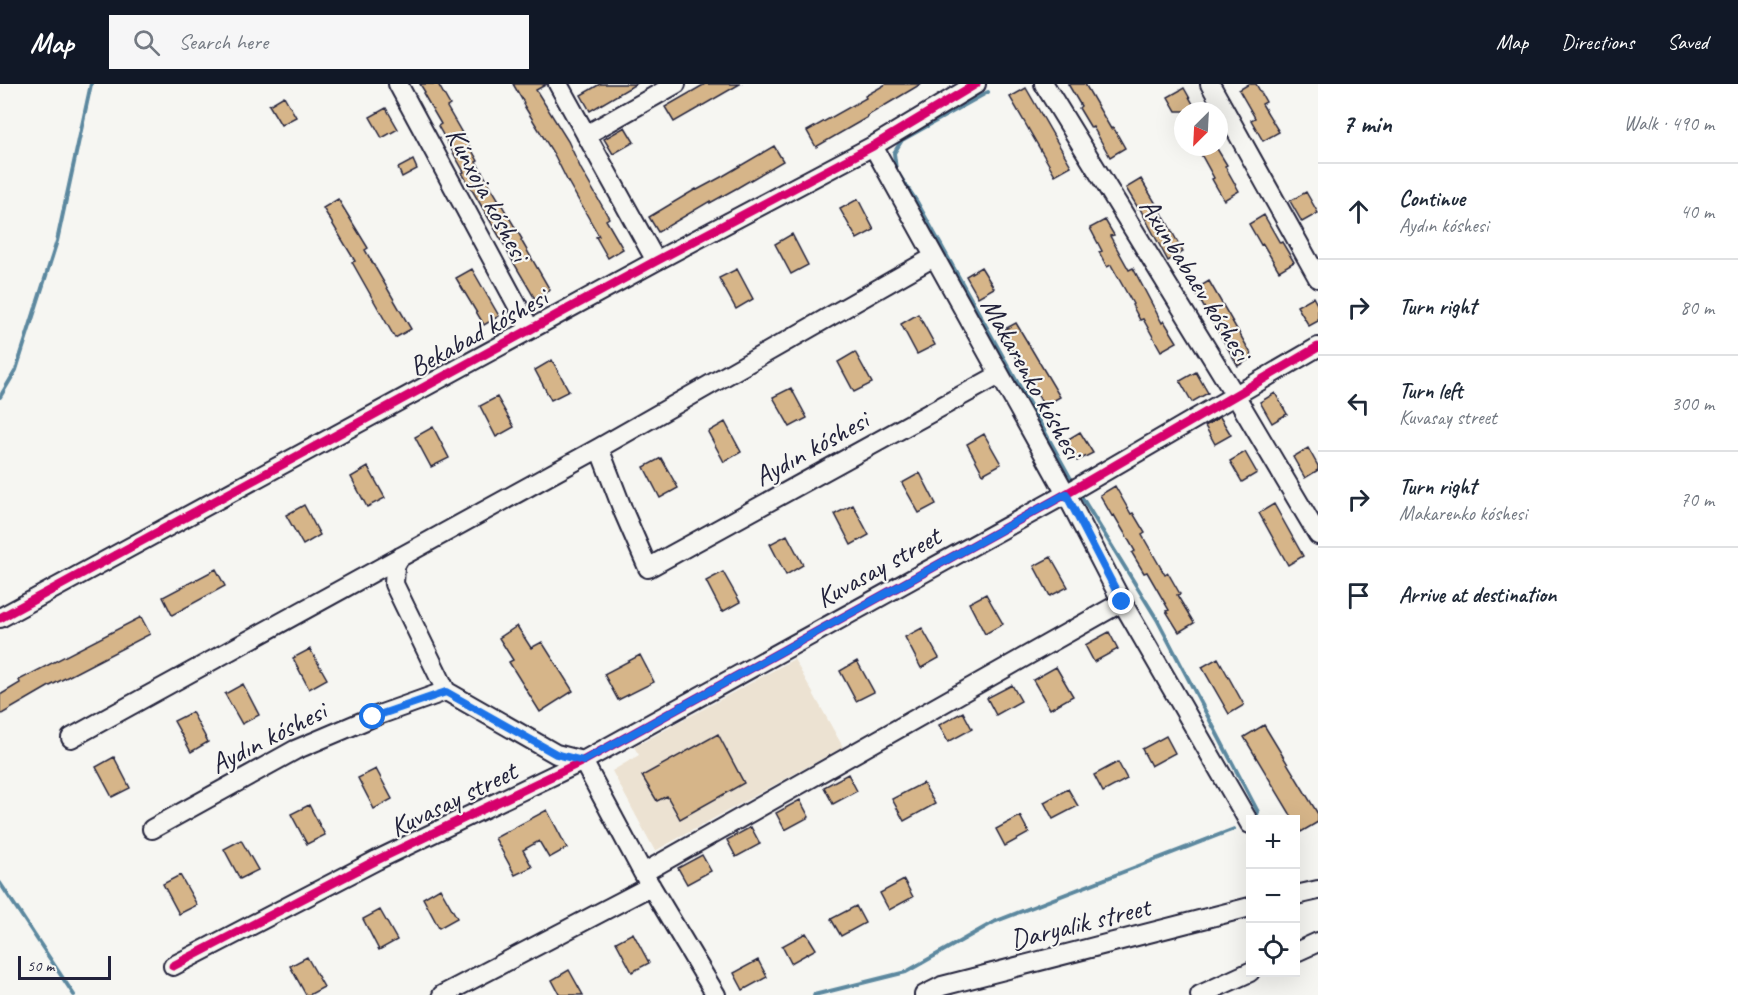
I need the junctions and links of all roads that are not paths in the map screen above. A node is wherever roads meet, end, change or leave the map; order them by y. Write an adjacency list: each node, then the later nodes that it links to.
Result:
1 (398, 84): 12 (street, Kúnxoja kóshesi)
2 (558, 84): 7 (street)
3 (676, 84): 7 (street)
4 (976, 84): 8 (street, Bekabad kóshesi)
5 (1044, 84): 15 (street, Axunbabaev kóshesi)
6 (1210, 84): 11 (street)
7 (586, 135): 10 (street)
8 (873, 146): 9 (street, Makarenko kóshesi); 10 (street, Bekabad kóshesi)
9 (934, 257): 14 (street, Makarenko kóshesi); 16 (street)
10 (656, 261): 12 (street, Bekabad kóshesi)
11 (1318, 278)
12 (530, 329): 21 (street, Bekabad kóshesi)
13 (1318, 347): 15 (street, Kuvasay street)
14 (999, 375): 16 (street, Aydın kóshesi); 17 (street, Makarenko kóshesi)
15 (1235, 395): 17 (street, Kuvasay street); 18 (street, Axunbabaev kóshesi)
16 (599, 448): 19 (street)
17 (1066, 494): 20 (street, Makarenko kóshesi); 24 (street, Kuvasay street)
18 (1318, 535)
19 (400, 557): 22 (street); 23 (street)
20 (1122, 602): 25 (street, Makarenko kóshesi); 27 (street)
21 (0, 618)
22 (446, 692): 24 (street); 26 (street, Aydın kóshesi)
23 (71, 738)
24 (583, 761): 27 (street); 31 (street, Kuvasay street)
25 (1246, 815)
26 (152, 829)
27 (647, 879): 33 (street); 34 (street)
28 (1246, 908): 35 (street, Daryalik street)
29 (1318, 942): 30 (street)
30 (1300, 950)
31 (173, 966)
32 (1246, 974): 36 (street)
33 (442, 995)
34 (716, 995)
35 (924, 995)
36 (1200, 995)

